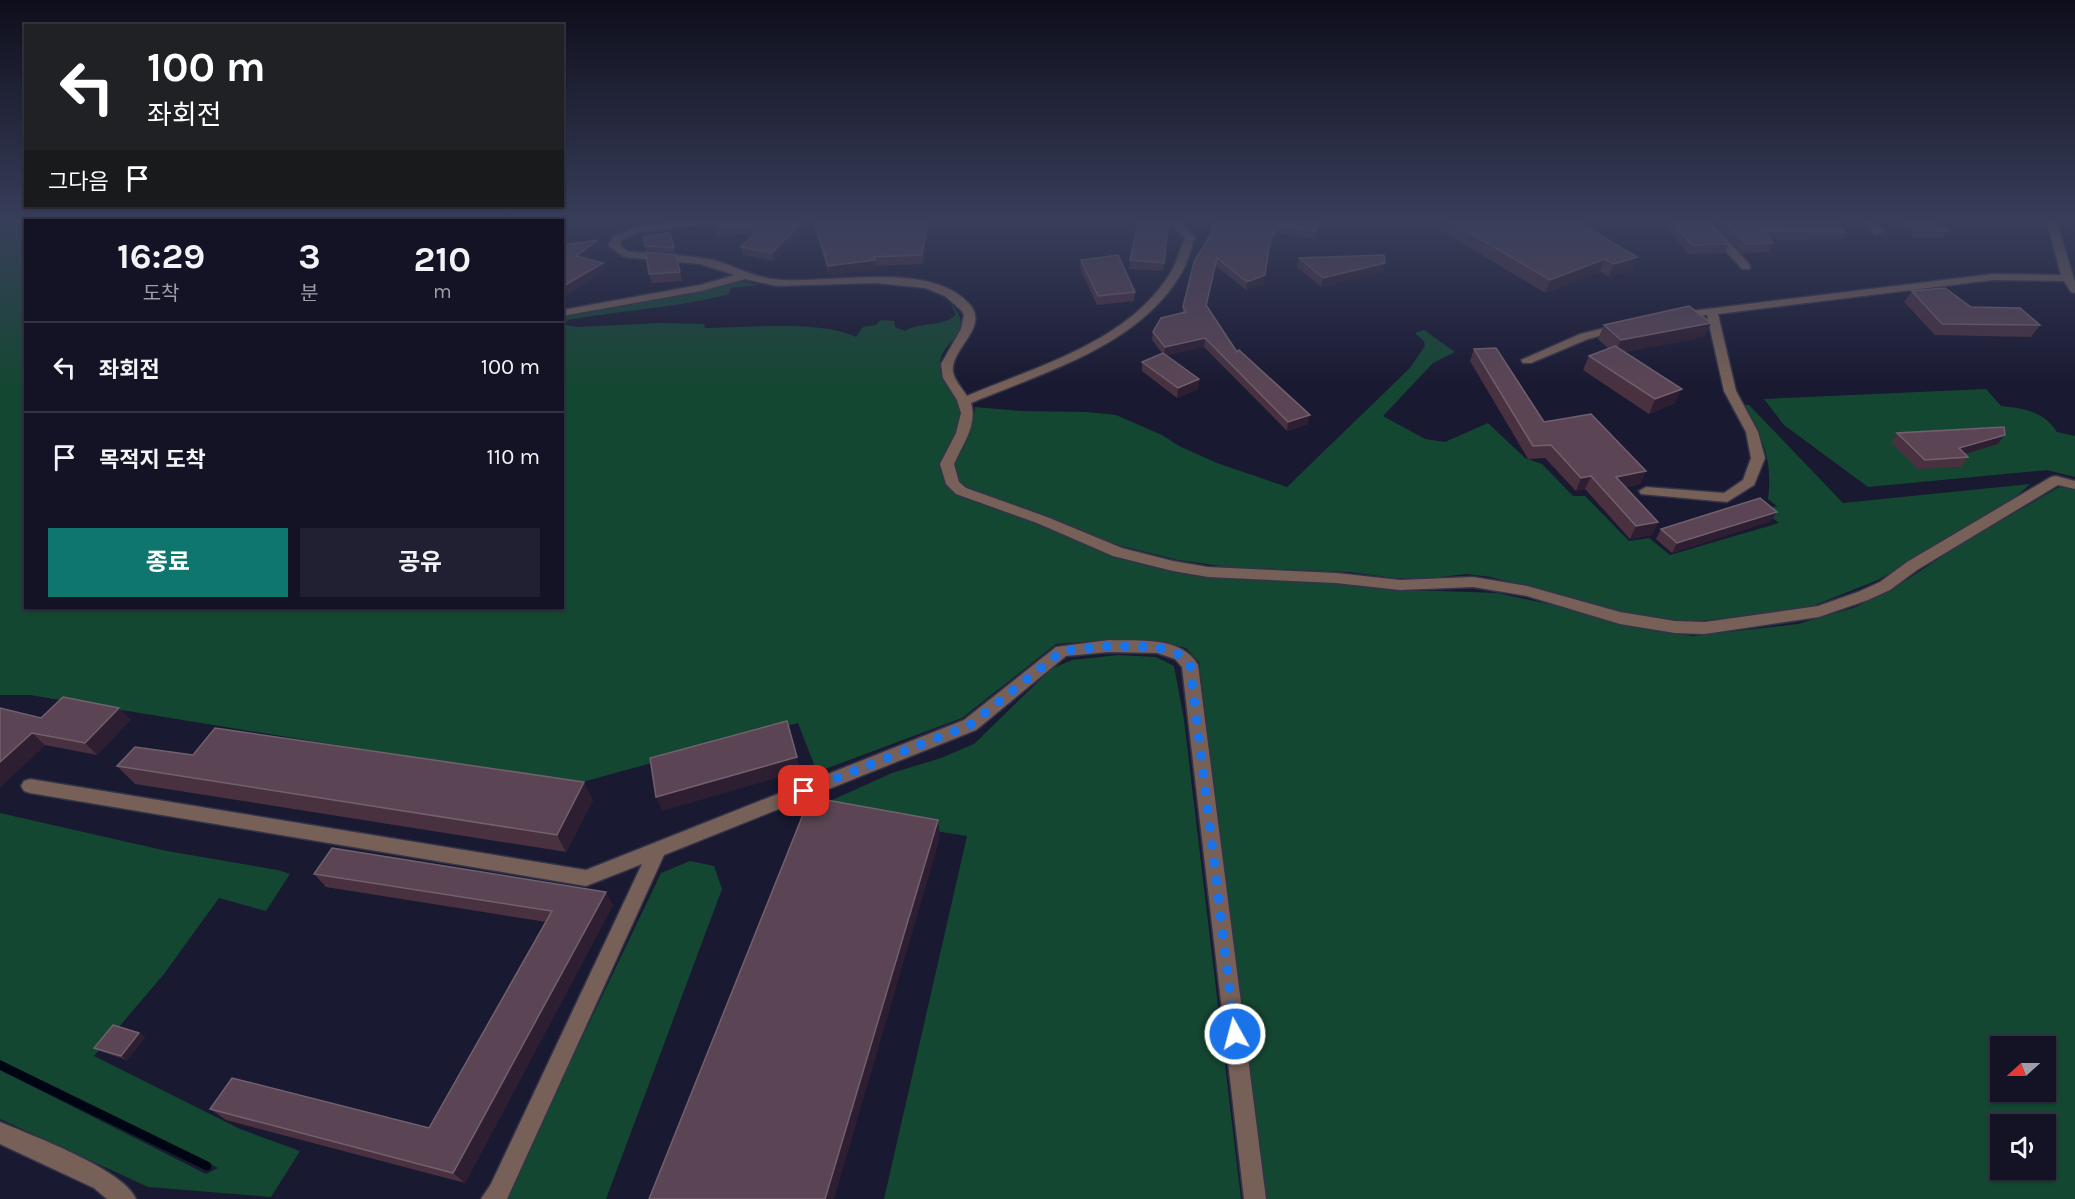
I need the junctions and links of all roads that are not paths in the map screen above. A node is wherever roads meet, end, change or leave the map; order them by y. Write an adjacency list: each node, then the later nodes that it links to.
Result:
1 (1174, 275): 11 (street)
2 (2066, 275): 4 (street)
3 (744, 276): 7 (street); 11 (street)
4 (2067, 278): 5 (street); 6 (street)
5 (2075, 290)
6 (1712, 311): 8 (street); 13 (street)
7 (564, 313)
8 (1667, 316)
9 (1636, 323): 10 (street)
10 (1527, 360)
11 (965, 401): 12 (street)
12 (2075, 485)
13 (1646, 490)
14 (30, 786): 15 (street)
15 (658, 849): 18 (street); 19 (street)
16 (0, 1133): 17 (street)
17 (125, 1199)
18 (492, 1199)
19 (1255, 1199)

